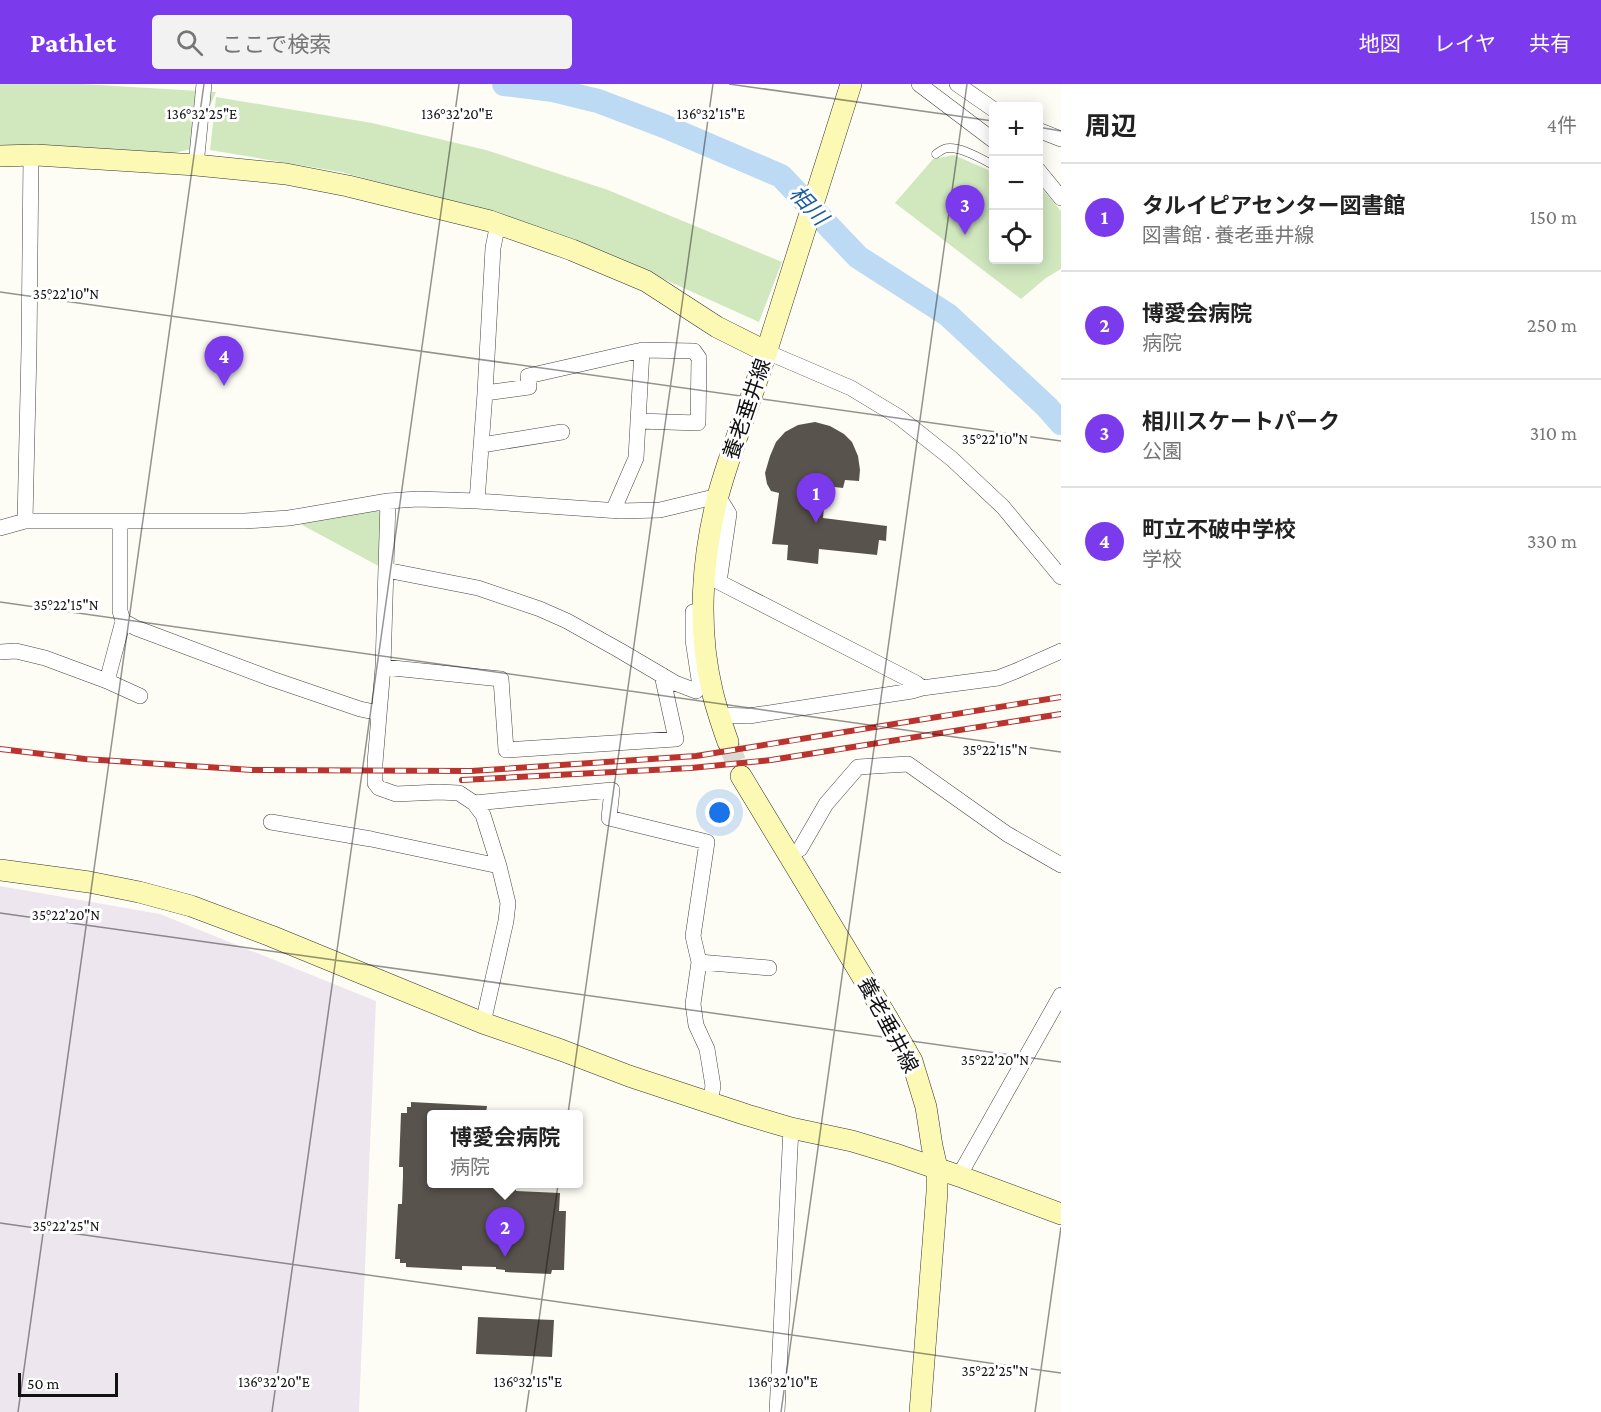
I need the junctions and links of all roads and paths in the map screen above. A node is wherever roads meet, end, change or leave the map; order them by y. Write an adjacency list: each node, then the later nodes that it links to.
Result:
1 (204, 84): 12 (street)
2 (851, 84): 18 (street, 養老垂井線)
3 (920, 84): 7 (street)
4 (957, 84): 5 (street)
5 (989, 106)
6 (1043, 132): 8 (street)
7 (989, 137)
8 (1061, 139)
9 (936, 154): 13 (lane)
10 (31, 155): 11 (street); 12 (street); 27 (street)
11 (0, 156)
12 (197, 158): 16 (street)
13 (989, 163)
14 (1043, 176): 15 (street)
15 (1061, 198)
16 (498, 223): 18 (street); 19 (street)
17 (642, 350): 19 (street); 20 (street); 20 (street)
18 (767, 352): 23 (street, 養老垂井線); 31 (street)
19 (485, 393): 22 (street)
20 (638, 421): 26 (street)
21 (562, 432): 22 (street)
22 (482, 445): 25 (street)
23 (718, 496): 26 (street); 39 (street); 42 (street, 養老垂井線)
24 (388, 501): 25 (street); 28 (street); 30 (street)
25 (477, 501): 26 (street)
26 (613, 511)
27 (25, 521): 28 (street); 29 (street)
28 (120, 521): 33 (street)
29 (0, 528)
30 (386, 570): 36 (street); 37 (street)
31 (1061, 577)
32 (693, 591): 37 (street)
33 (123, 621): 38 (street); 41 (street)
34 (1061, 651): 39 (street)
35 (0, 652): 38 (street)
36 (383, 667): 37 (street); 41 (street)
37 (662, 675)
38 (107, 681): 40 (street)
39 (922, 688): 42 (street)
40 (141, 696)
41 (379, 713): 45 (street)
42 (718, 715): 43 (street, 養老垂井線)
43 (728, 742)
44 (741, 776): 57 (street, 養老垂井線)
45 (474, 803): 49 (street); 51 (street)
46 (271, 822): 49 (street)
47 (800, 849): 48 (street)
48 (1061, 865)
49 (499, 866): 54 (street)
50 (0, 870): 54 (street)
51 (699, 962): 52 (street); 55 (street)
52 (770, 968)
53 (1061, 995): 58 (street)
54 (483, 1023): 55 (street)
55 (710, 1102): 56 (street)
56 (791, 1128): 57 (street); 60 (street)
57 (937, 1168): 58 (street); 61 (street, 養老垂井線)
58 (959, 1176): 59 (street)
59 (1061, 1214)
60 (777, 1412)
61 (920, 1412)

